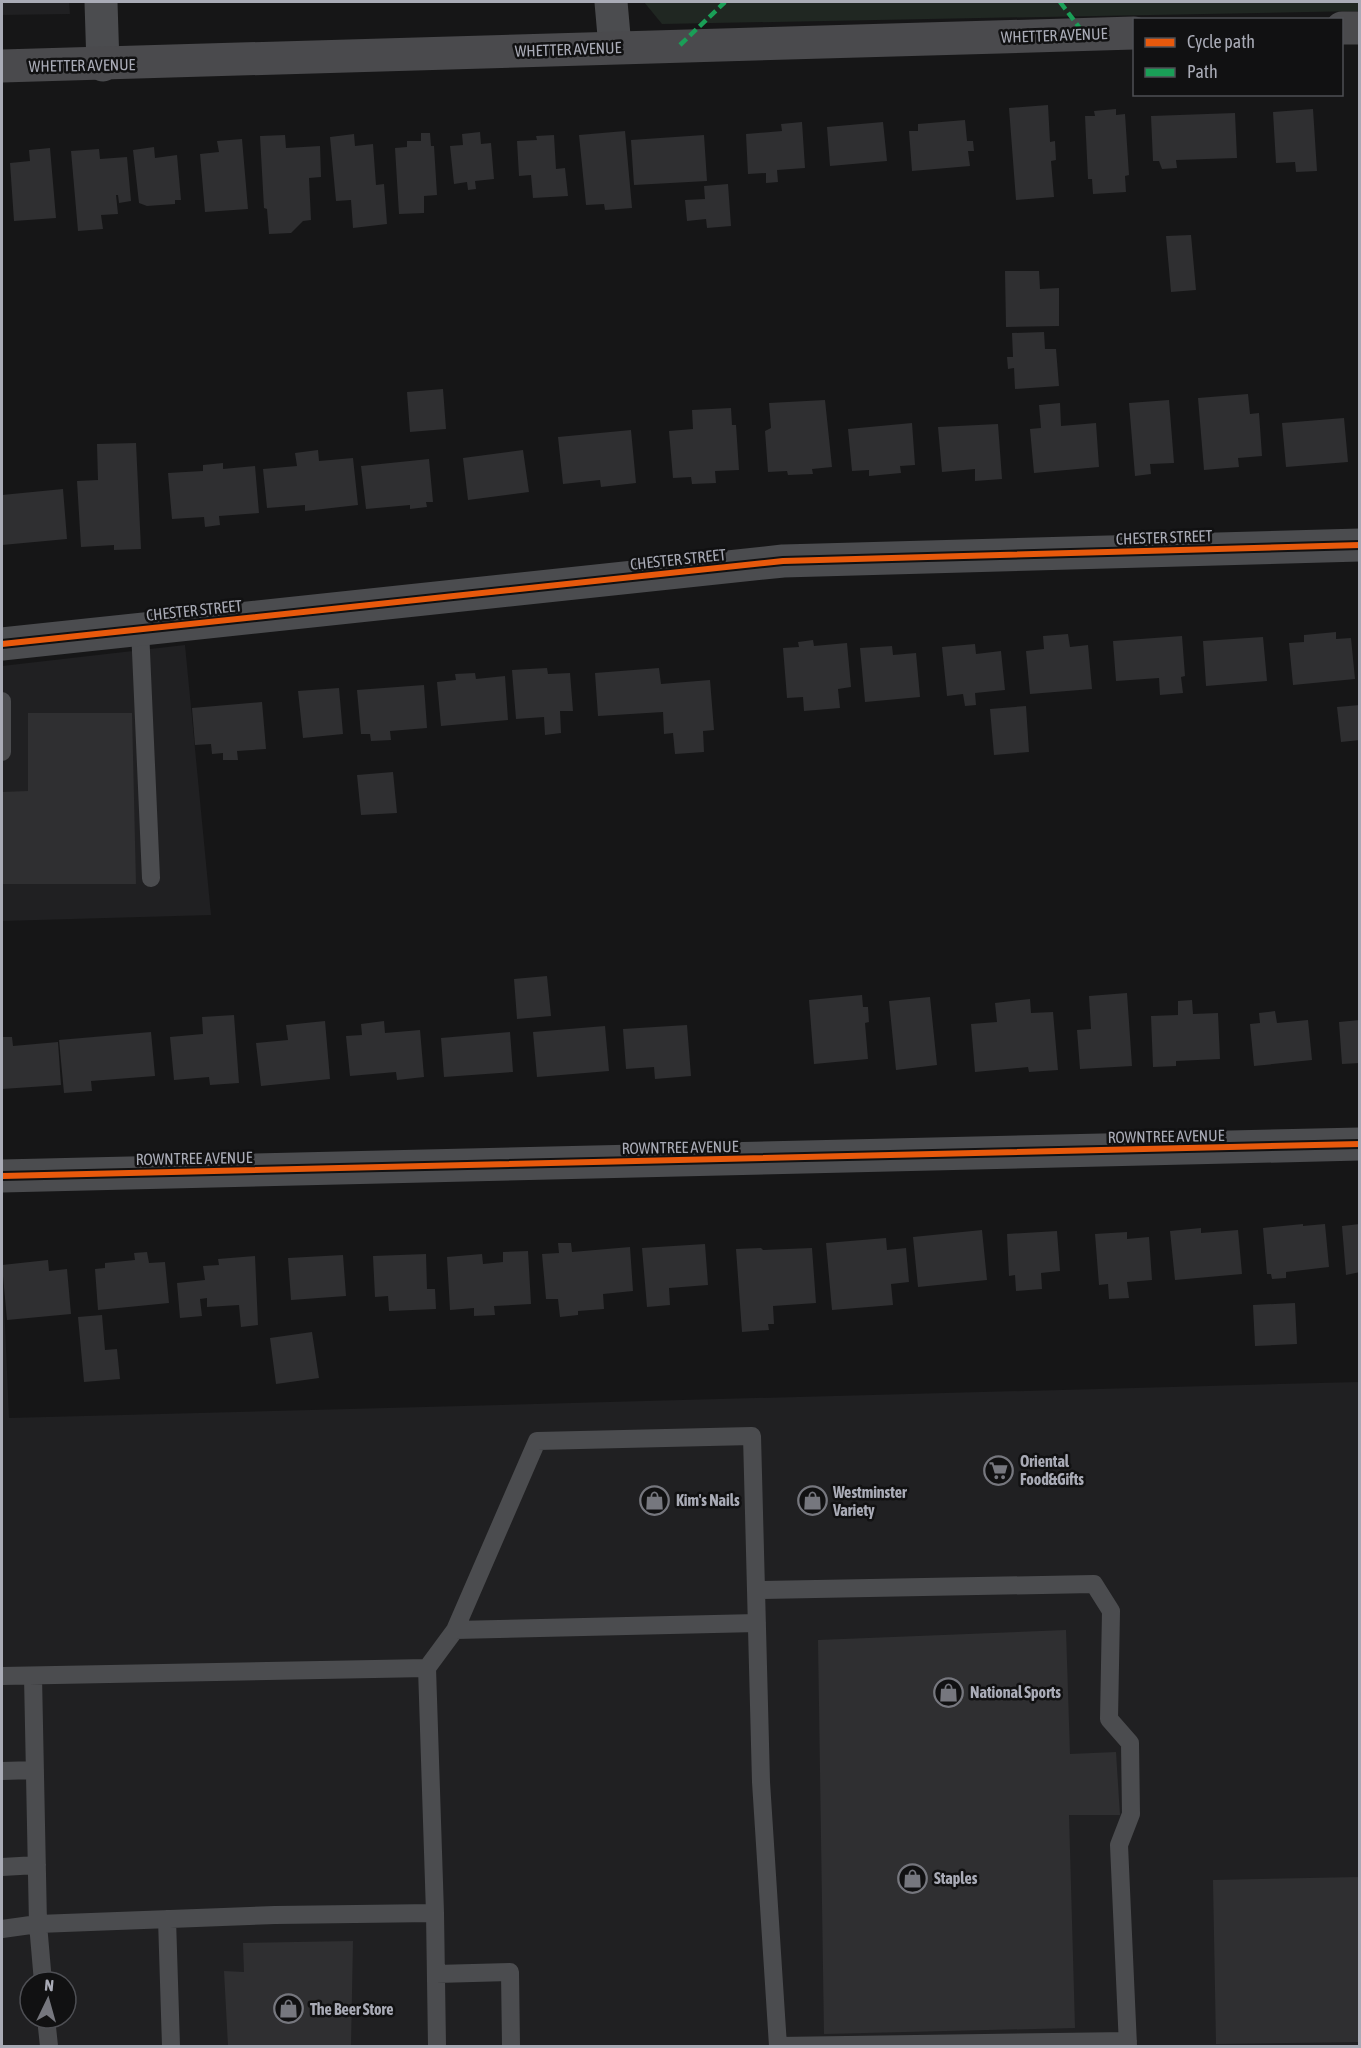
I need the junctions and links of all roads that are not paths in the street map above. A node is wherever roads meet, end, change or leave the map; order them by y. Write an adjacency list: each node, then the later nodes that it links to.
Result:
1 (101, 2): 7 (street)
2 (611, 2): 6 (street)
3 (1343, 28): 4 (street)
4 (1359, 28)
5 (1133, 33): 6 (street, WHETTER AVENUE)
6 (615, 47): 7 (street, WHETTER AVENUE)
7 (103, 65): 8 (street, WHETTER AVENUE)
8 (2, 66)
9 (1359, 546): 10 (street, CHESTER STREET)
10 (140, 629): 11 (street, CHESTER STREET); 14 (lane)
11 (2, 644)
12 (2, 701): 13 (lane)
13 (2, 752)
14 (151, 878)
15 (1359, 1144): 16 (street, ROWNTREE AVENUE)
16 (2, 1176)
17 (756, 1590): 18 (lane); 19 (lane); 34 (lane)
18 (757, 1623): 19 (lane); 34 (lane)
19 (455, 1630): 20 (lane)
20 (427, 1668): 22 (lane); 27 (lane)
21 (2, 1676): 22 (lane)
22 (33, 1676): 23 (lane)
23 (35, 1770): 24 (lane); 25 (lane)
24 (2, 1771)
25 (37, 1865): 26 (lane); 29 (lane)
26 (2, 1867)
27 (435, 1913): 28 (lane); 32 (lane)
28 (167, 1919): 29 (lane); 36 (lane)
29 (38, 1924): 30 (lane); 31 (lane)
30 (2, 1929)
31 (42, 1970)
32 (436, 1974): 37 (lane); 38 (lane)
33 (47, 2030): 35 (lane)
34 (1128, 2044)
35 (49, 2046)
36 (171, 2046)
37 (437, 2046)
38 (511, 2046)

